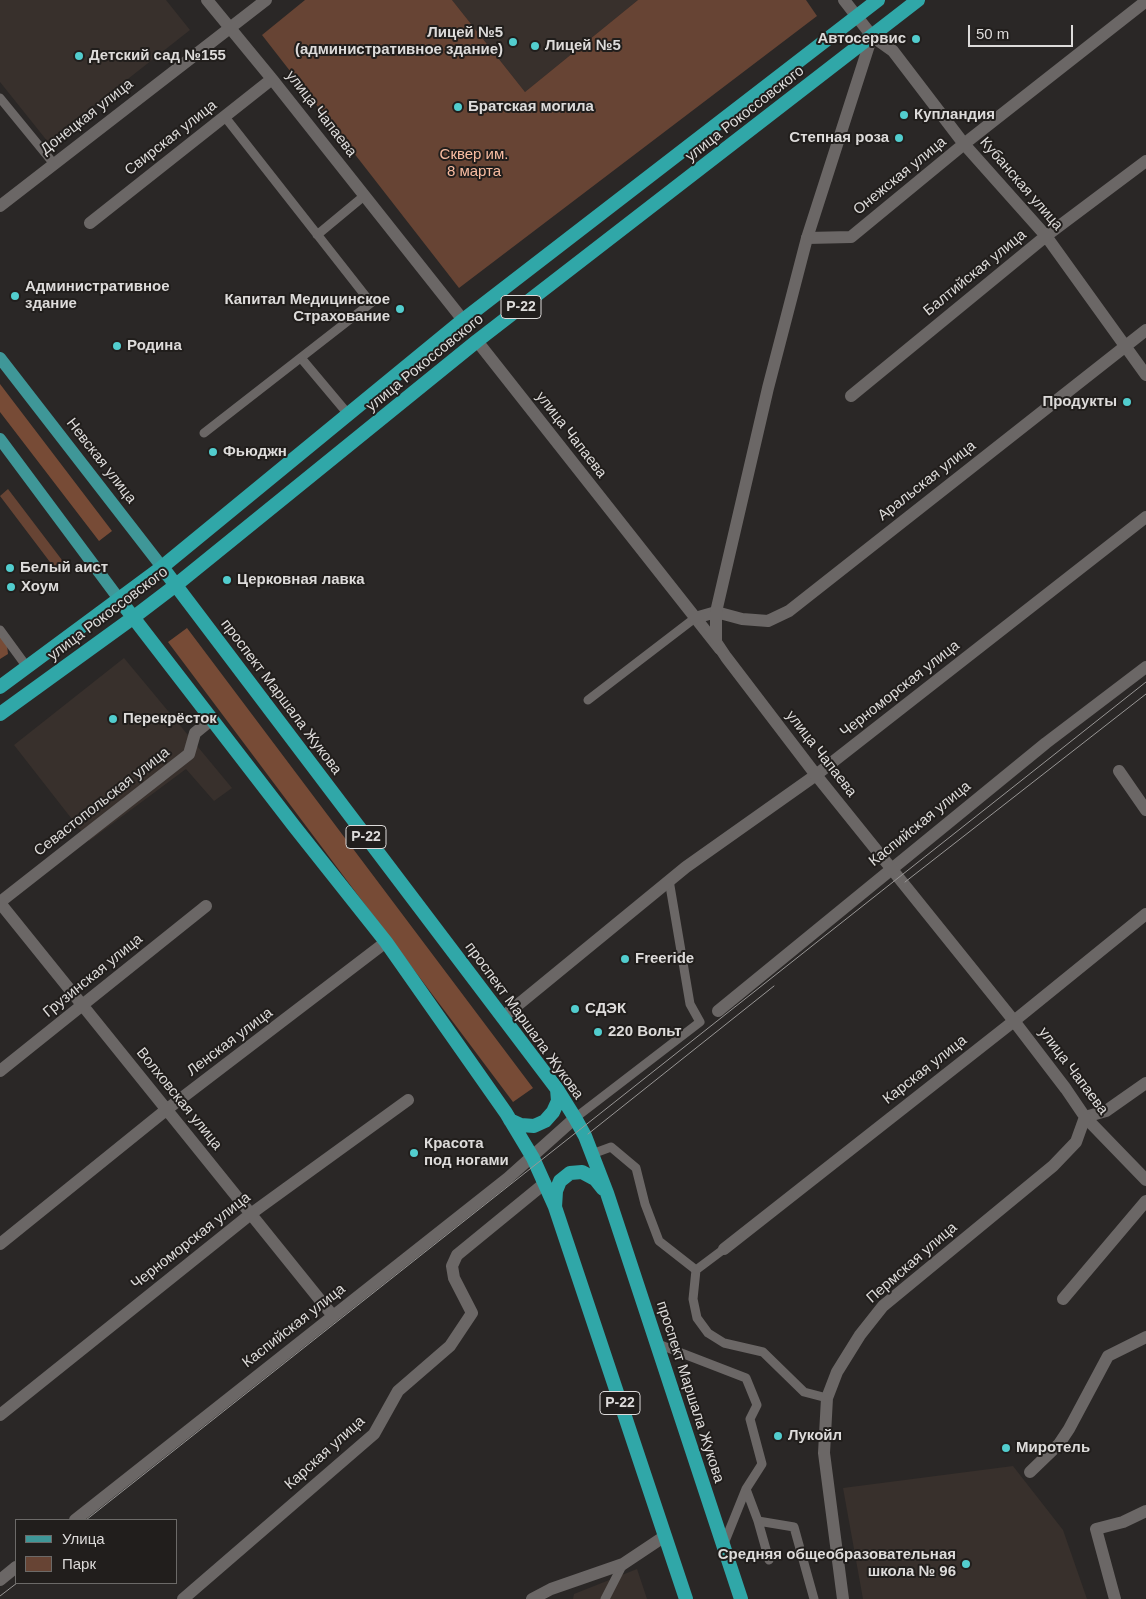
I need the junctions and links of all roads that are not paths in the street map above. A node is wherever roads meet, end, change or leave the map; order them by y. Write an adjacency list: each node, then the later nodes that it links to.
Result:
1 (207, 0): 8 (street, улица Чапаева)
2 (266, 0): 8 (street, Донецкая улица)
3 (844, 0): 7 (street, Кубанская улица)
4 (878, 0): 7 (highway, улица Рокоссовского / Р-22)
5 (918, 0): 9 (highway, улица Рокоссовского / Р-22)
6 (1146, 1): 13 (street, Онежская улица)
7 (856, 17): 9 (street, Кубанская улица); 22 (highway, улица Рокоссовского / Р-22)
8 (229, 27): 10 (street, улица Чапаева); 15 (street, Донецкая улица)
9 (872, 36): 13 (street, Кубанская улица); 21 (street); 24 (highway, улица Рокоссовского / Р-22)
10 (272, 79): 12 (street, Свирская улица); 16 (street, улица Чапаева)
11 (0, 98): 15 (lane)
12 (225, 117): 18 (street, Свирская улица); 19 (lane)
13 (964, 144): 20 (street, Кубанская улица); 21 (street, Онежская улица)
14 (1146, 161): 20 (street, Балтийская улица)
15 (54, 164): 17 (street, Донецкая улица)
16 (364, 196): 19 (lane); 22 (street, улица Чапаева)
17 (0, 206)
18 (90, 223)
19 (317, 235): 27 (lane)
20 (1046, 236): 25 (street, Кубанская улица); 29 (street, Балтийская улица)
21 (808, 238): 37 (street)
22 (462, 320): 30 (highway, улица Рокоссовского / Р-22)
23 (1146, 330): 25 (street, Аральская улица)
24 (477, 341): 35 (highway, улица Рокоссовского / Р-22); 39 (street, улица Чапаева)
25 (1125, 347): 28 (street, Кубанская улица); 37 (street, Аральская улица)
26 (0, 358): 34 (main road, Невская улица)
27 (302, 358): 30 (lane); 31 (lane)
28 (1146, 375)
29 (851, 396)
30 (348, 414): 34 (highway, улица Рокоссовского / Р-22)
31 (204, 434)
32 (0, 439): 36 (main road)
33 (1146, 517): 49 (street, Черноморская улица)
34 (162, 567): 35 (highway, Невская улица); 36 (highway, улица Рокоссовского / Р-22)
35 (176, 584): 38 (highway, улица Рокоссовского); 59 (highway, проспект Маршала Жукова / Р-22)
36 (119, 599): 38 (highway, Р-22); 42 (highway, улица Рокоссовского)
37 (716, 612): 39 (street); 41 (street)
38 (134, 617): 46 (highway, улица Рокоссовского); 47 (highway, Р-22)
39 (695, 618): 41 (street, улица Чапаева); 45 (lane)
40 (0, 630): 42 (lane)
41 (726, 657): 49 (street, улица Чапаева)
42 (27, 666): 44 (highway, улица Рокоссовского)
43 (1146, 667): 51 (street, Каспийская улица)
44 (0, 687)
45 (588, 700)
46 (0, 714)
47 (212, 719): 53 (street, Севастопольская улица); 56 (highway, Р-22)
48 (1119, 771): 50 (street)
49 (816, 775): 51 (street, улица Чапаева); 52 (street, Черноморская улица)
50 (1146, 810)
51 (890, 869): 58 (street, Каспийская улица); 60 (street, улица Чапаева)
52 (669, 880): 59 (street, Черноморская улица); 67 (lane)
53 (0, 902): 57 (street, Волховская улица)
54 (206, 906): 57 (street, Грузинская улица)
55 (1146, 914): 60 (street, Карская улица)
56 (386, 942): 65 (street, Ленская улица); 68 (highway, Р-22)
57 (83, 1006): 61 (street, Грузинская улица); 65 (street, Волховская улица)
58 (718, 1011)
59 (503, 1016): 63 (highway, проспект Маршала Жукова / Р-22)
60 (1014, 1021): 66 (street, улица Чапаева); 78 (street, Карская улица)
61 (0, 1072)
62 (1146, 1083): 66 (street)
63 (557, 1089): 67 (highway, проспект Маршала Жукова / Р-22); 68 (highway)
64 (408, 1100): 76 (street, Черноморская улица)
65 (166, 1110): 76 (street, Волховская улица); 77 (street, Ленская улица)
66 (1085, 1117): 71 (street, улица Чапаева); 84 (street, Пермская улица)
67 (575, 1118): 69 (highway, проспект Маршала Жукова / Р-22); 70 (street, Каспийская улица)
68 (510, 1120): 70 (highway, Р-22)
69 (592, 1154): 73 (highway, проспект Маршала Жукова / Р-22); 79 (lane)
70 (533, 1158): 72 (highway, Р-22); 81 (street, Каспийская улица)
71 (1146, 1180)
72 (545, 1183): 75 (highway, Р-22); 97 (street, Карская улица)
73 (607, 1193): 75 (highway); 83 (highway, проспект Маршала Жукова / Р-22)
74 (1146, 1201): 80 (street)
75 (555, 1207): 91 (highway, Р-22)
76 (252, 1213): 81 (street, Волховская улица); 85 (street, Черноморская улица)
77 (0, 1244)
78 (724, 1249): 79 (lane)
79 (696, 1270): 84 (lane)
80 (1063, 1299)
81 (333, 1316): 89 (street, Каспийская улица)
82 (1146, 1337): 86 (street)
83 (658, 1344): 87 (lane); 92 (highway, проспект Маршала Жукова / Р-22)
84 (827, 1398): 103 (street, Пермская улица)
85 (0, 1415)
86 (1030, 1472)
87 (746, 1489): 90 (lane); 92 (lane)
88 (1146, 1511): 104 (street)
89 (76, 1519)
90 (758, 1521): 93 (lane); 102 (lane)
91 (665, 1536): 94 (street); 100 (highway, Р-22)
92 (723, 1546): 101 (highway, проспект Маршала Жукова / Р-22)
93 (769, 1560)
94 (623, 1564): 98 (street); 99 (lane)
95 (15, 1568): 96 (street)
96 (0, 1580)
97 (183, 1599)
98 (532, 1599)
99 (605, 1599)
100 (686, 1599)
101 (741, 1599)
102 (814, 1599)
103 (843, 1599)
104 (1115, 1599)

